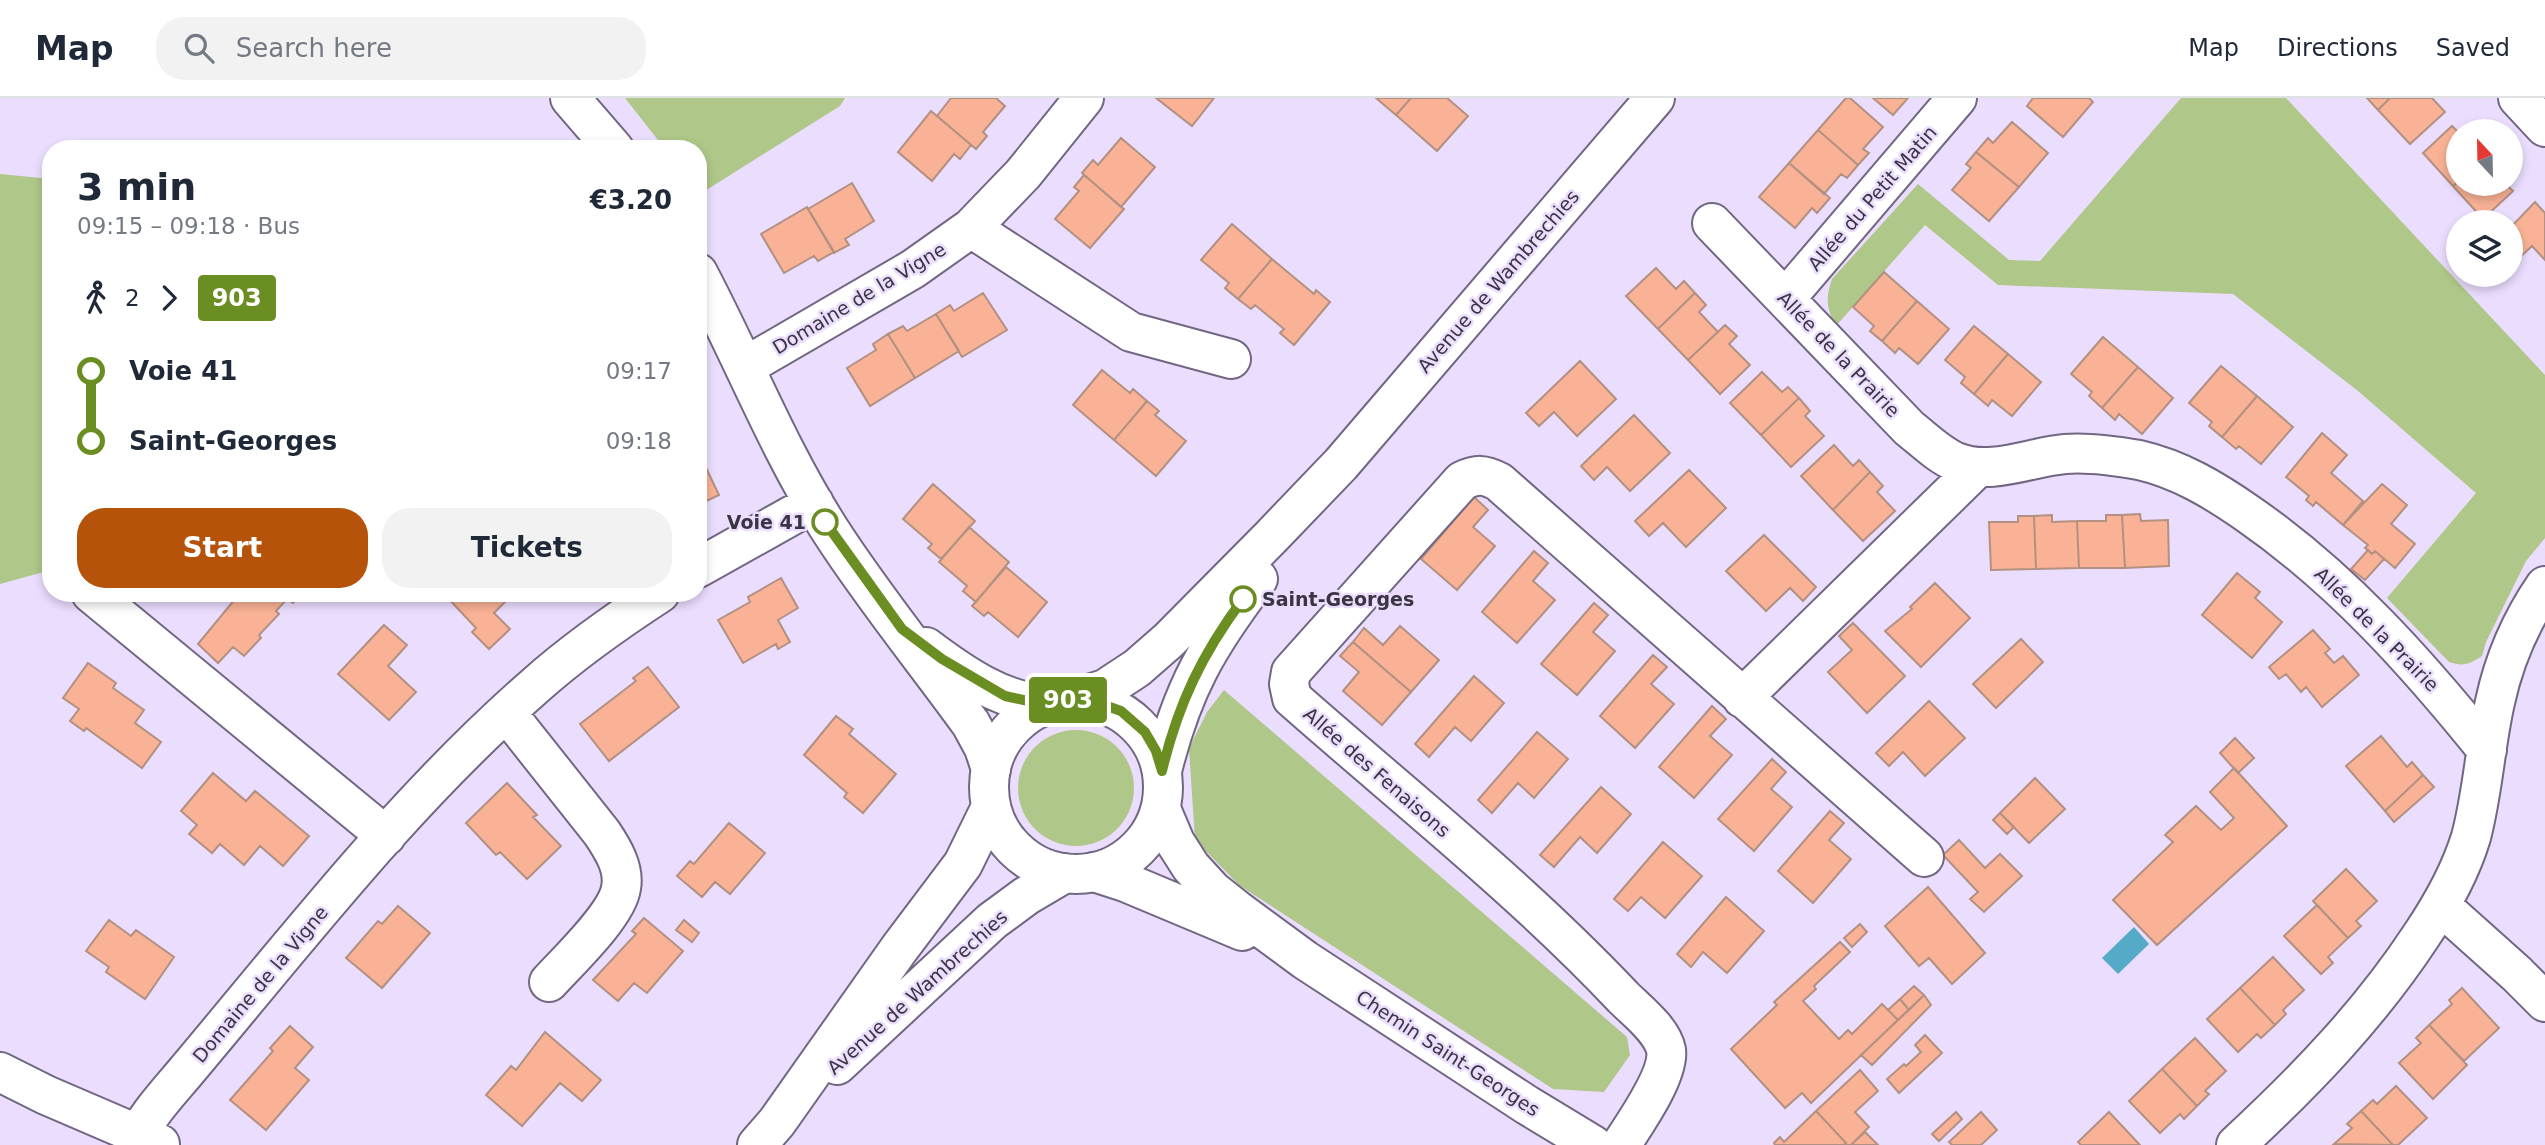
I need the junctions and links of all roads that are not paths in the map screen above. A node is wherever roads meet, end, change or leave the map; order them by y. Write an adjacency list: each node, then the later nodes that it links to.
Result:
1 (570, 98): 7 (street)
2 (1084, 98): 9 (street, Domaine de la Vigne)
3 (1655, 98): 14 (street, Avenue de Wambrechies)
4 (1957, 98): 11 (street, Allée du Petit Matin)
5 (2518, 98): 6 (street)
6 (2545, 127)
7 (606, 140)
8 (1712, 223): 11 (street, Allée de la Prairie)
9 (971, 228): 12 (street); 13 (street, Domaine de la Vigne)
10 (707, 291): 13 (street)
11 (1786, 298): 15 (street, Allée de la Prairie)
12 (1231, 359)
13 (746, 366): 16 (street)
14 (1341, 464): 23 (street, Avenue de Wambrechies); 27 (street, Avenue de Wambrechies)
15 (1978, 467): 22 (street); 25 (street, Allée de la Prairie)
16 (814, 503): 17 (street); 21 (street)
17 (707, 563)
18 (2545, 586): 25 (street)
19 (102, 602): 30 (street)
20 (647, 602): 24 (street, Domaine de la Vigne)
21 (902, 629): 23 (street); 26 (street)
22 (1742, 698): 31 (street, Allée des Fenaisons); 41 (street, Allée des Fenaisons)
23 (1058, 702): 26 (street); 27 (street)
24 (506, 712): 30 (street, Domaine de la Vigne); 35 (street)
25 (2487, 750): 33 (street)
26 (991, 769): 28 (street)
27 (1162, 771): 29 (street)
28 (991, 807): 32 (street); 38 (street, Avenue de Wambrechies)
29 (1161, 809): 32 (street); 34 (street, Chemin Saint-Georges)
30 (386, 836): 39 (street, Domaine de la Vigne)
31 (1924, 857)
32 (1080, 873): 34 (street, Chemin Saint-Georges); 38 (street, Avenue de Wambrechies)
33 (2441, 906): 36 (street); 42 (street)
34 (1305, 960): 40 (street, Chemin Saint-Georges)
35 (549, 982)
36 (2545, 1002)
37 (0, 1072): 39 (street, Domaine de la Vigne)
38 (767, 1133)
39 (144, 1141)
40 (1593, 1145)
41 (1621, 1145)
42 (2236, 1145)

